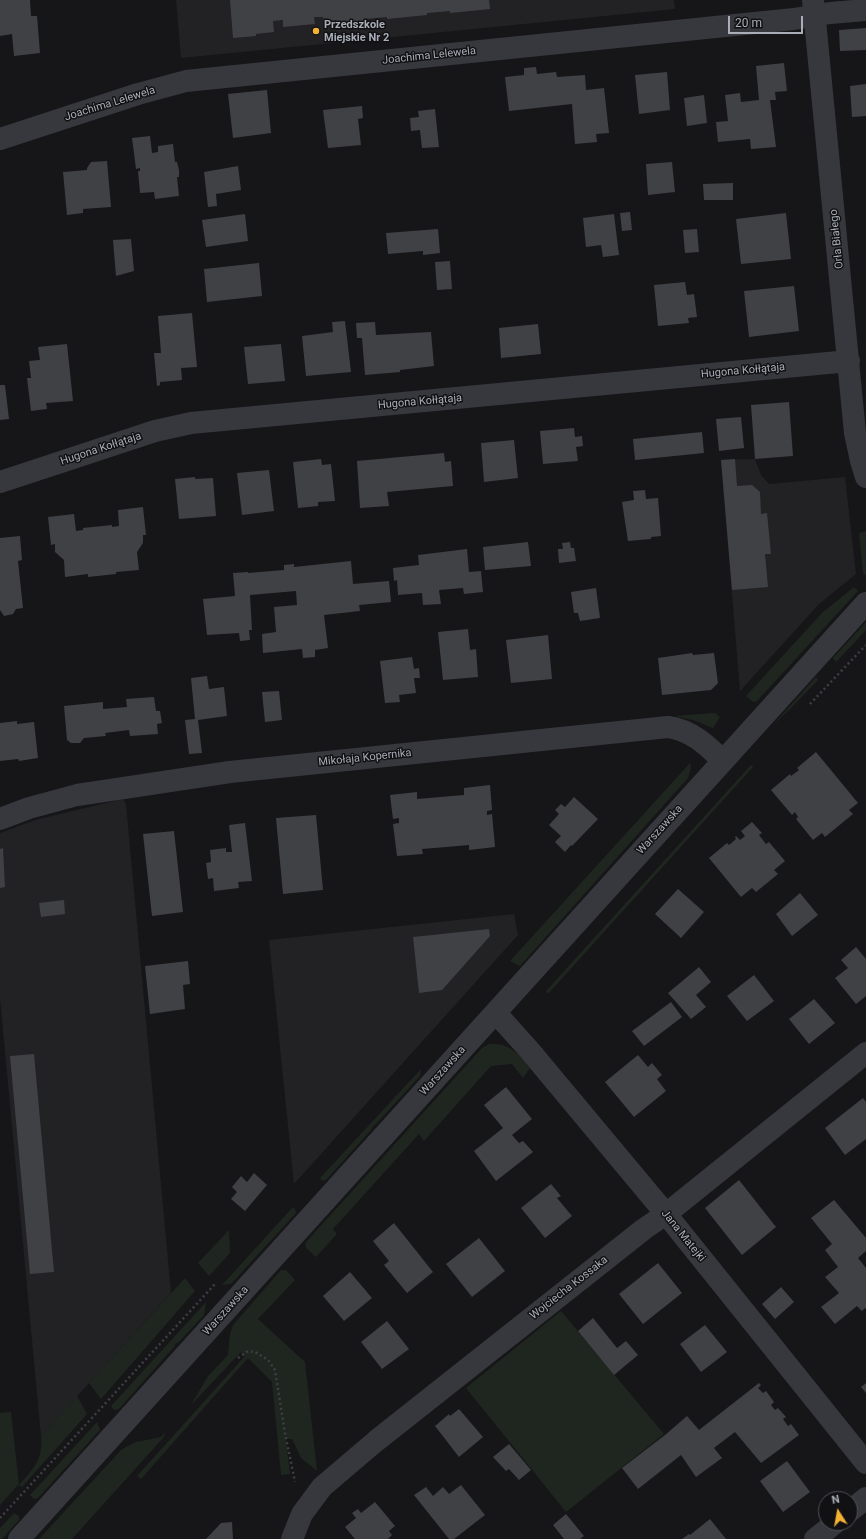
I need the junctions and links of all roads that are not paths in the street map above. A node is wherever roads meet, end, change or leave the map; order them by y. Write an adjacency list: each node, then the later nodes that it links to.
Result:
1 (814, 8): 2 (street, Joachima Lelewela); 3 (street, Joachima Lelewela); 4 (street, Orła Białego)
2 (866, 10)
3 (0, 139)
4 (849, 361): 5 (street, Orła Białego); 6 (street, Hugona Kołłątaja)
5 (866, 477)
6 (0, 482)
7 (866, 603): 8 (street, Warszawska)
8 (723, 760): 9 (street, Mikołaja Kopernika); 10 (street, Warszawska)
9 (0, 819)
10 (496, 1013): 12 (street, Jana Matejki); 18 (street, Warszawska)
11 (866, 1053): 12 (street, Wojciecha Kossaka)
12 (666, 1214): 13 (street, Jana Matejki); 16 (street, Wojciecha Kossaka)
13 (866, 1463)
14 (866, 1498): 15 (street)
15 (858, 1504)
16 (302, 1514): 19 (street, Wojciecha Kossaka); 20 (street)
17 (825, 1531): 21 (street)
18 (19, 1539)
19 (292, 1539)
20 (304, 1539)
21 (815, 1539)

